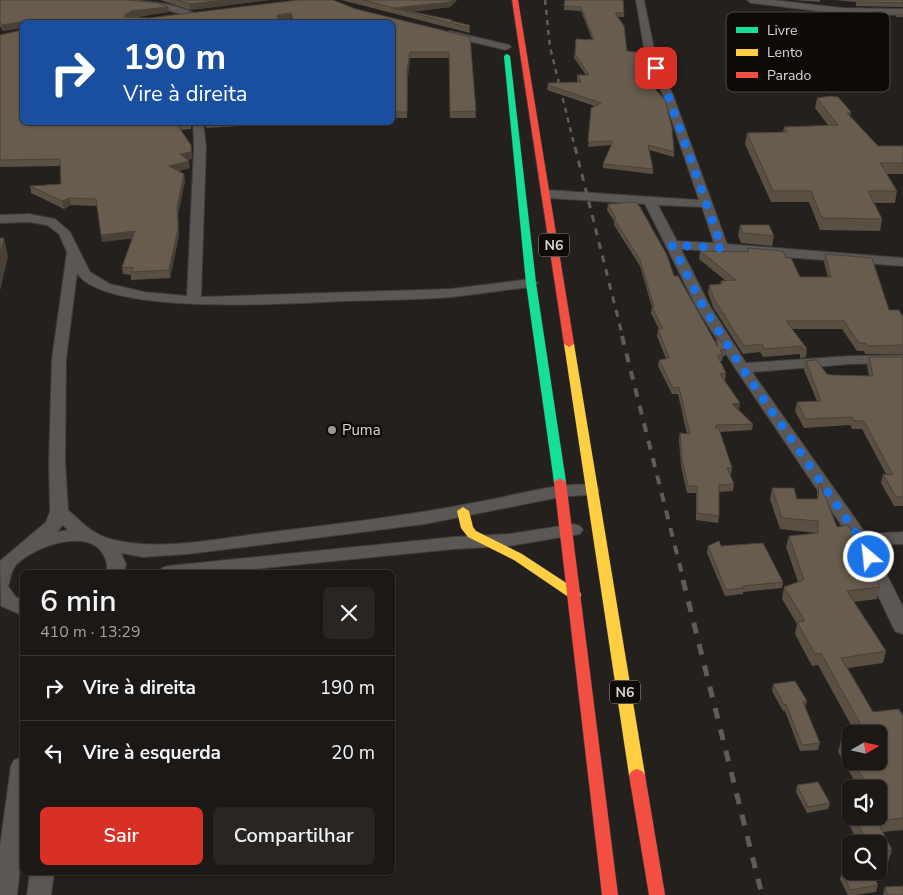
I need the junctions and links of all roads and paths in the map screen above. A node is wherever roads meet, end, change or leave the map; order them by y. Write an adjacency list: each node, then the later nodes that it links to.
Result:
1 (122, 0): 7 (street)
2 (515, 0): 11 (highway, N6)
3 (640, 0): 13 (street)
4 (751, 0): 5 (street)
5 (903, 12)
6 (174, 17): 7 (street)
7 (194, 17)
8 (445, 33): 9 (street)
9 (506, 42): 19 (highway, N6)
10 (198, 125): 20 (street)
11 (547, 194): 12 (street); 23 (highway, N6)
12 (650, 201): 13 (street); 15 (street)
13 (708, 204): 16 (street)
14 (0, 219): 17 (street)
15 (672, 245): 16 (street); 22 (street)
16 (722, 248): 18 (street)
17 (73, 253): 20 (street); 26 (street)
18 (903, 262)
19 (531, 283): 20 (street); 24 (highway, N6)
20 (194, 301)
21 (903, 359): 22 (street)
22 (742, 368): 31 (street)
23 (591, 490): 24 (street); 27 (highway, N6)
24 (560, 492): 25 (street); 28 (highway, N6)
25 (462, 511): 32 (highway); 34 (street)
26 (59, 512): 29 (street); 33 (street)
27 (598, 525): 28 (street); 47 (highway, N6)
28 (567, 532): 32 (street); 39 (highway, N6)
29 (86, 537): 33 (street); 34 (street)
30 (903, 538): 31 (street)
31 (861, 540): 41 (street)
32 (484, 541): 36 (street); 39 (highway)
33 (32, 544): 37 (street)
34 (106, 545): 35 (street)
35 (116, 570)
36 (188, 570)
37 (0, 584)
38 (0, 589): 40 (street)
39 (575, 595): 46 (highway, N6)
40 (20, 608)
41 (903, 627)
42 (20, 782): 44 (street)
43 (42, 875): 45 (street)
44 (6, 895)
45 (39, 895)
46 (610, 895)
47 (657, 895)

